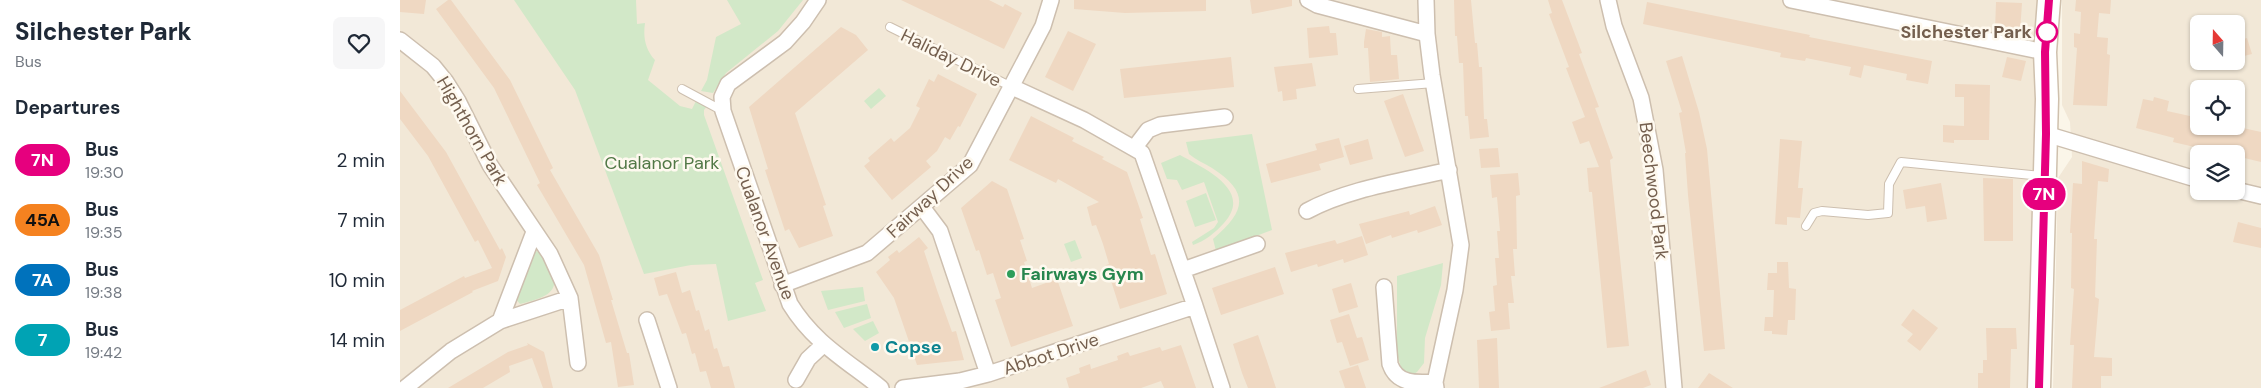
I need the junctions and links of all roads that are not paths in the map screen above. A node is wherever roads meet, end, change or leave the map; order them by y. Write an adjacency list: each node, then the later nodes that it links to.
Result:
1 (818, 0): 16 (street)
2 (1051, 0): 13 (street, Fairway Drive)
3 (1308, 0): 9 (street)
4 (1426, 0): 9 (street)
5 (1608, 0): 47 (street, Beechwood Park)
6 (1791, 0): 11 (street)
7 (2049, 0): 11 (main road)
8 (890, 28): 13 (lane, Haliday Drive)
9 (1427, 34): 12 (street)
10 (400, 40): 28 (street, Highthorn Park)
11 (2045, 52): 18 (main road)
12 (1434, 83): 14 (lane); 20 (street)
13 (1012, 87): 19 (street); 25 (street, Fairway Drive)
14 (1358, 88)
15 (682, 89): 16 (lane)
16 (723, 111): 31 (street, Cualanor Avenue)
17 (1226, 117): 19 (street)
18 (2046, 134): 21 (main road); 22 (street)
19 (1135, 147): 30 (street)
20 (1449, 170): 26 (street); 41 (street)
21 (2045, 177): 27 (lane); 48 (main road)
22 (2190, 177)
23 (2245, 192): 24 (street)
24 (2261, 196)
25 (922, 207): 31 (street, Fairway Drive); 39 (street)
26 (1307, 211)
27 (1806, 226)
28 (534, 232): 33 (street, Highthorn Park); 36 (street)
29 (1257, 244): 30 (street)
30 (1182, 270): 34 (street)
31 (782, 285): 37 (street, Cualanor Avenue)
32 (1384, 287): 41 (street)
33 (570, 298): 36 (street); 38 (street, Highthorn Park)
34 (1195, 306): 39 (street, Abbot Drive); 46 (street)
35 (647, 320): 43 (street)
36 (500, 321): 42 (street)
37 (823, 346): 40 (street); 44 (street, Cualanor Avenue)
38 (578, 363)
39 (988, 374): 45 (street, Abbot Drive)
40 (796, 380)
41 (1436, 385)
42 (405, 388)
43 (669, 388)
44 (881, 388)
45 (903, 388)
46 (1222, 388)
47 (1674, 388)
48 (2039, 388)

